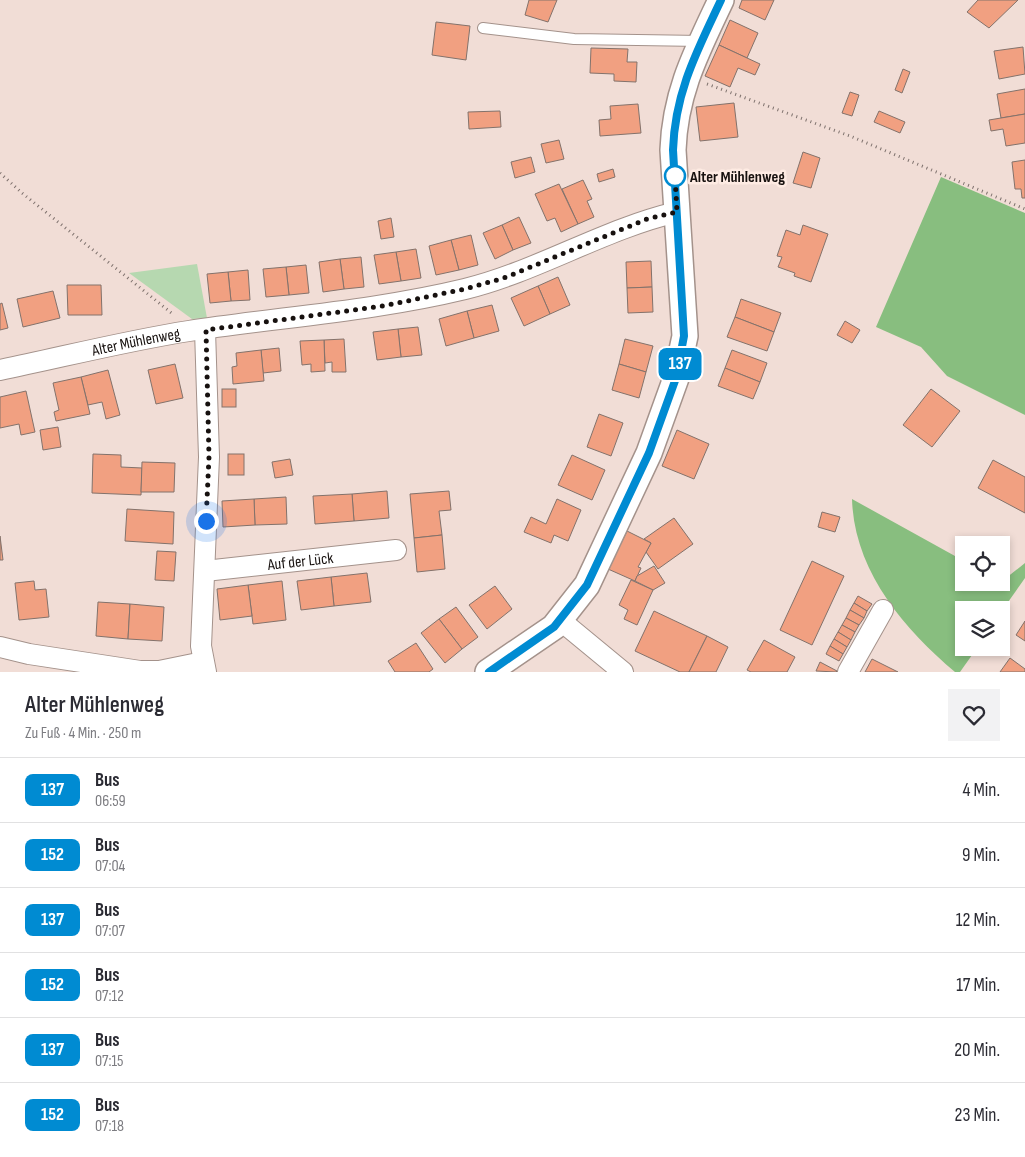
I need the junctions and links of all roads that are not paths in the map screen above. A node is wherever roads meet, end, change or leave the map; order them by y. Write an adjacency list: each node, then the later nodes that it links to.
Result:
1 (721, 0): 3 (street)
2 (482, 28): 3 (lane)
3 (702, 41): 4 (street)
4 (677, 212): 5 (street, Alter Mühlenweg); 10 (street)
5 (197, 331): 6 (street, Alter Mühlenweg); 8 (street)
6 (0, 370)
7 (396, 550): 8 (street, Auf der Lück)
8 (206, 571): 12 (street)
9 (883, 610): 15 (street)
10 (560, 620): 13 (street); 14 (street)
11 (0, 647): 12 (street)
12 (204, 667)
13 (488, 672)
14 (623, 672)
15 (848, 672)

